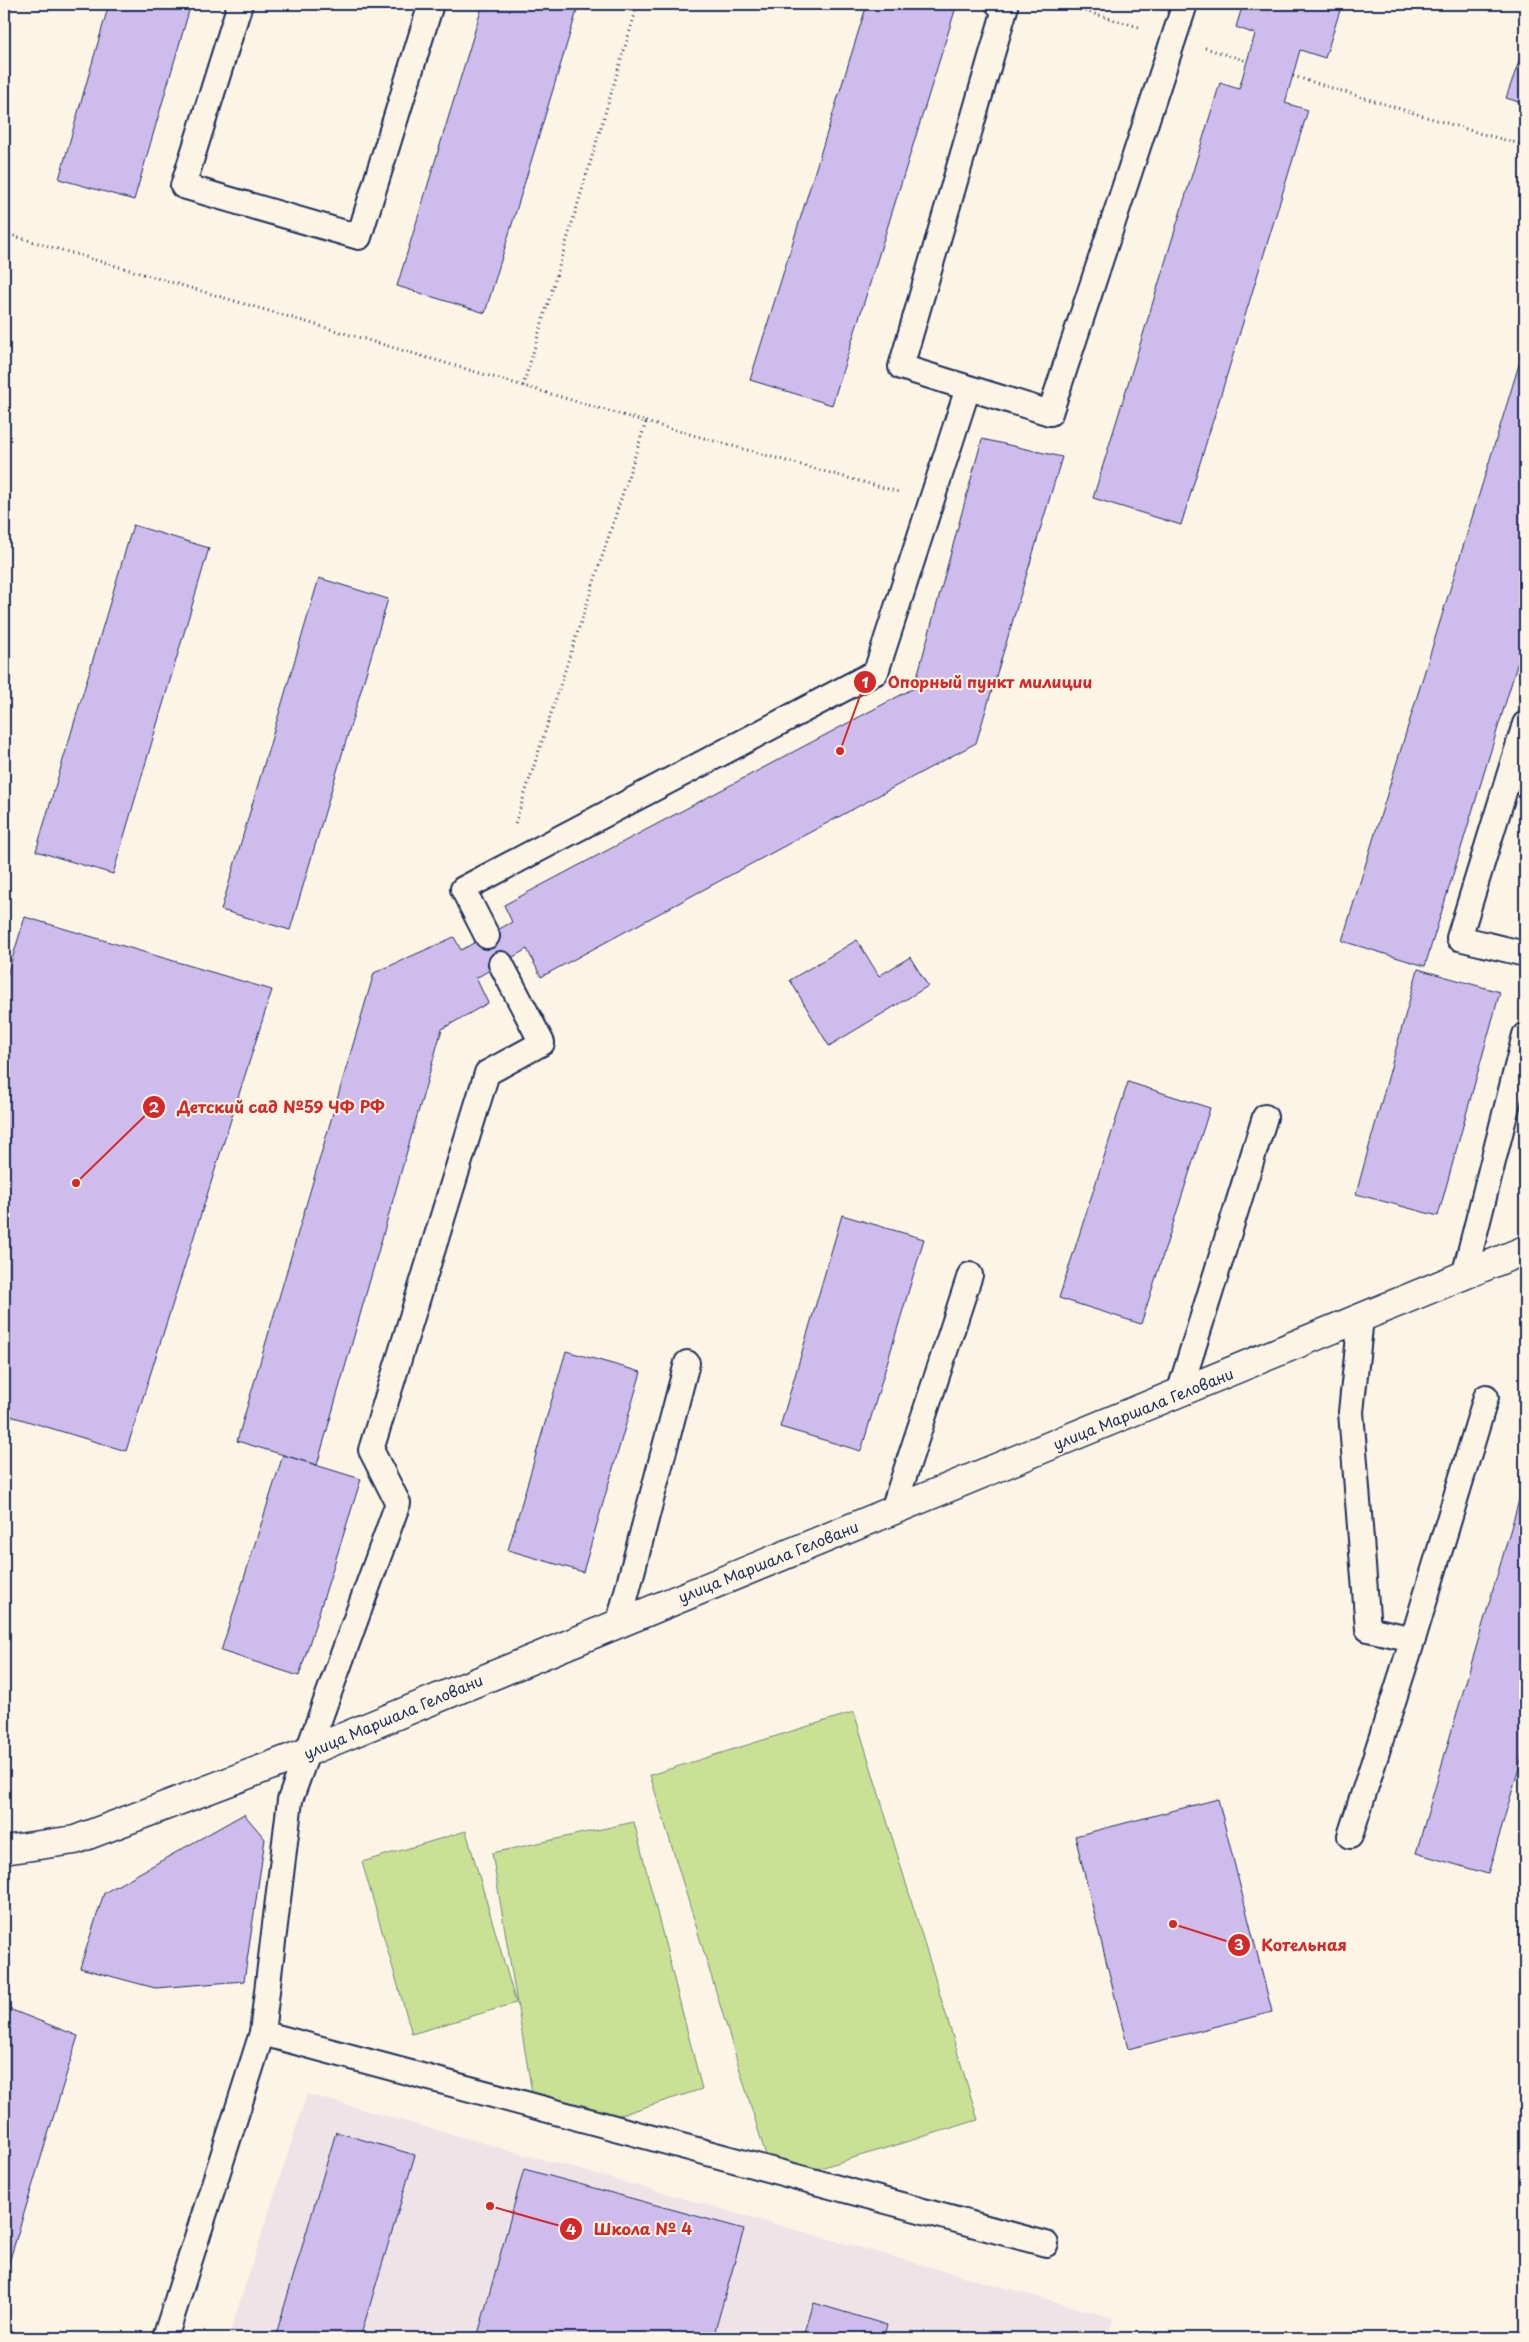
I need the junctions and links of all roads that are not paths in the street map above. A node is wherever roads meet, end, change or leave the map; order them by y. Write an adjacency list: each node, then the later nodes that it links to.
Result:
1 (240, 4): 2 (lane)
2 (431, 4)
3 (998, 4): 5 (lane)
4 (1185, 4): 5 (lane)
5 (968, 388): 7 (lane)
6 (1525, 724): 8 (lane)
7 (487, 936)
8 (1525, 954)
9 (501, 964): 22 (lane)
10 (1525, 1035): 14 (lane)
11 (1265, 1117): 17 (lane)
12 (1525, 1250): 14 (street, улица Маршала Геловани)
13 (970, 1275): 19 (lane)
14 (1464, 1276): 15 (street, улица Маршала Геловани)
15 (1361, 1318): 17 (street, улица Маршала Геловани); 21 (lane)
16 (687, 1363): 20 (lane)
17 (1179, 1393): 19 (street, улица Маршала Геловани)
18 (1486, 1397): 21 (lane)
19 (893, 1510): 20 (street, улица Маршала Геловани)
20 (618, 1622): 22 (street, улица Маршала Геловани)
21 (1413, 1639): 23 (lane)
22 (307, 1752): 24 (street, улица Маршала Геловани); 25 (lane)
23 (1350, 1836)
24 (4, 1850)
25 (262, 2033): 26 (lane); 27 (lane)
26 (1046, 2244)
27 (165, 2338)

